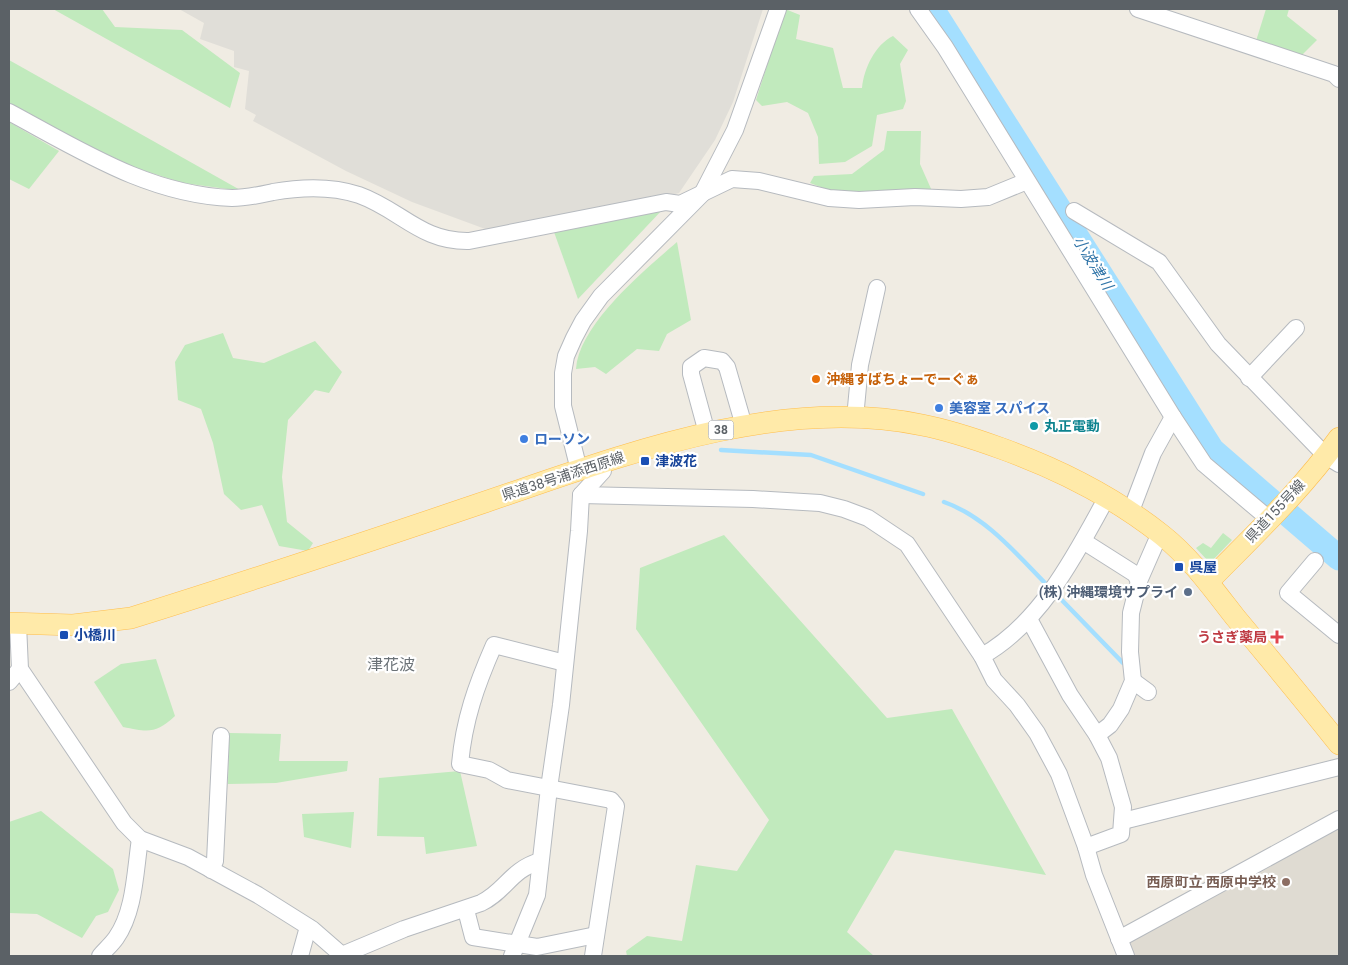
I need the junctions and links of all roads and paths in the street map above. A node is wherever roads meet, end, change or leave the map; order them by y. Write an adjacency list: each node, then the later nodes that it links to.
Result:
1 (778, 9): 7 (street)
2 (918, 9): 6 (street)
3 (1138, 9): 4 (street)
4 (1339, 79)
5 (9, 112): 7 (street)
6 (1027, 182): 7 (street); 12 (street)
7 (702, 194): 18 (street)
8 (1074, 211): 11 (street)
9 (877, 288): 13 (street)
10 (1296, 328): 11 (street)
11 (1249, 378): 17 (street)
12 (1173, 417): 21 (street); 22 (street)
13 (855, 418): 14 (main road, 県道38号浦添西原線 / 38); 20 (main road, 県道38号浦添西原線 / 38)
14 (744, 426): 15 (main road, 県道38号浦添西原線 / 38); 15 (street)
15 (707, 433): 18 (main road, 県道38号浦添西原線 / 38)
16 (1339, 438): 17 (main road, 県道155号線)
17 (1333, 460): 22 (main road, 県道155号線)
18 (580, 470): 19 (street); 29 (main road, 県道38号浦添西原線 / 38)
19 (581, 495): 31 (street); 32 (street)
20 (1107, 497): 21 (main road, 県道38号浦添西原線 / 38); 24 (street)
21 (1131, 511): 23 (main road, 県道38号浦添西原線 / 38)
22 (1269, 519): 27 (main road, 県道155号線)
23 (1160, 533): 26 (street); 27 (main road, 県道38号浦添西原線 / 38)
24 (1083, 540): 26 (street); 28 (street)
25 (1315, 561): 30 (street)
26 (1139, 581): 34 (street)
27 (1208, 582): 39 (main road, 県道38号浦添西原線 / 38)
28 (1029, 619): 31 (street); 37 (street)
29 (13, 623): 33 (street)
30 (1339, 635)
31 (982, 656): 45 (street)
32 (565, 662): 41 (street); 41 (street)
33 (20, 669): 35 (street); 44 (street)
34 (1134, 680): 36 (street); 37 (street)
35 (9, 682)
36 (1148, 692)
37 (1097, 735): 43 (street)
38 (221, 736): 47 (street)
39 (1339, 744)
40 (1339, 767): 43 (street)
41 (548, 788): 46 (street); 50 (street)
42 (1339, 818): 51 (street)
43 (1124, 821): 45 (street)
44 (140, 839): 47 (street); 54 (street)
45 (1086, 847): 51 (street)
46 (540, 861): 48 (street); 52 (street)
47 (211, 870): 49 (street)
48 (466, 910): 52 (street); 53 (street)
49 (308, 927): 53 (street); 55 (street)
50 (596, 935): 52 (street); 56 (street)
51 (1119, 939): 57 (street)
52 (515, 950)
53 (342, 955)
54 (100, 956)
55 (300, 956)
56 (593, 956)
57 (1126, 956)

